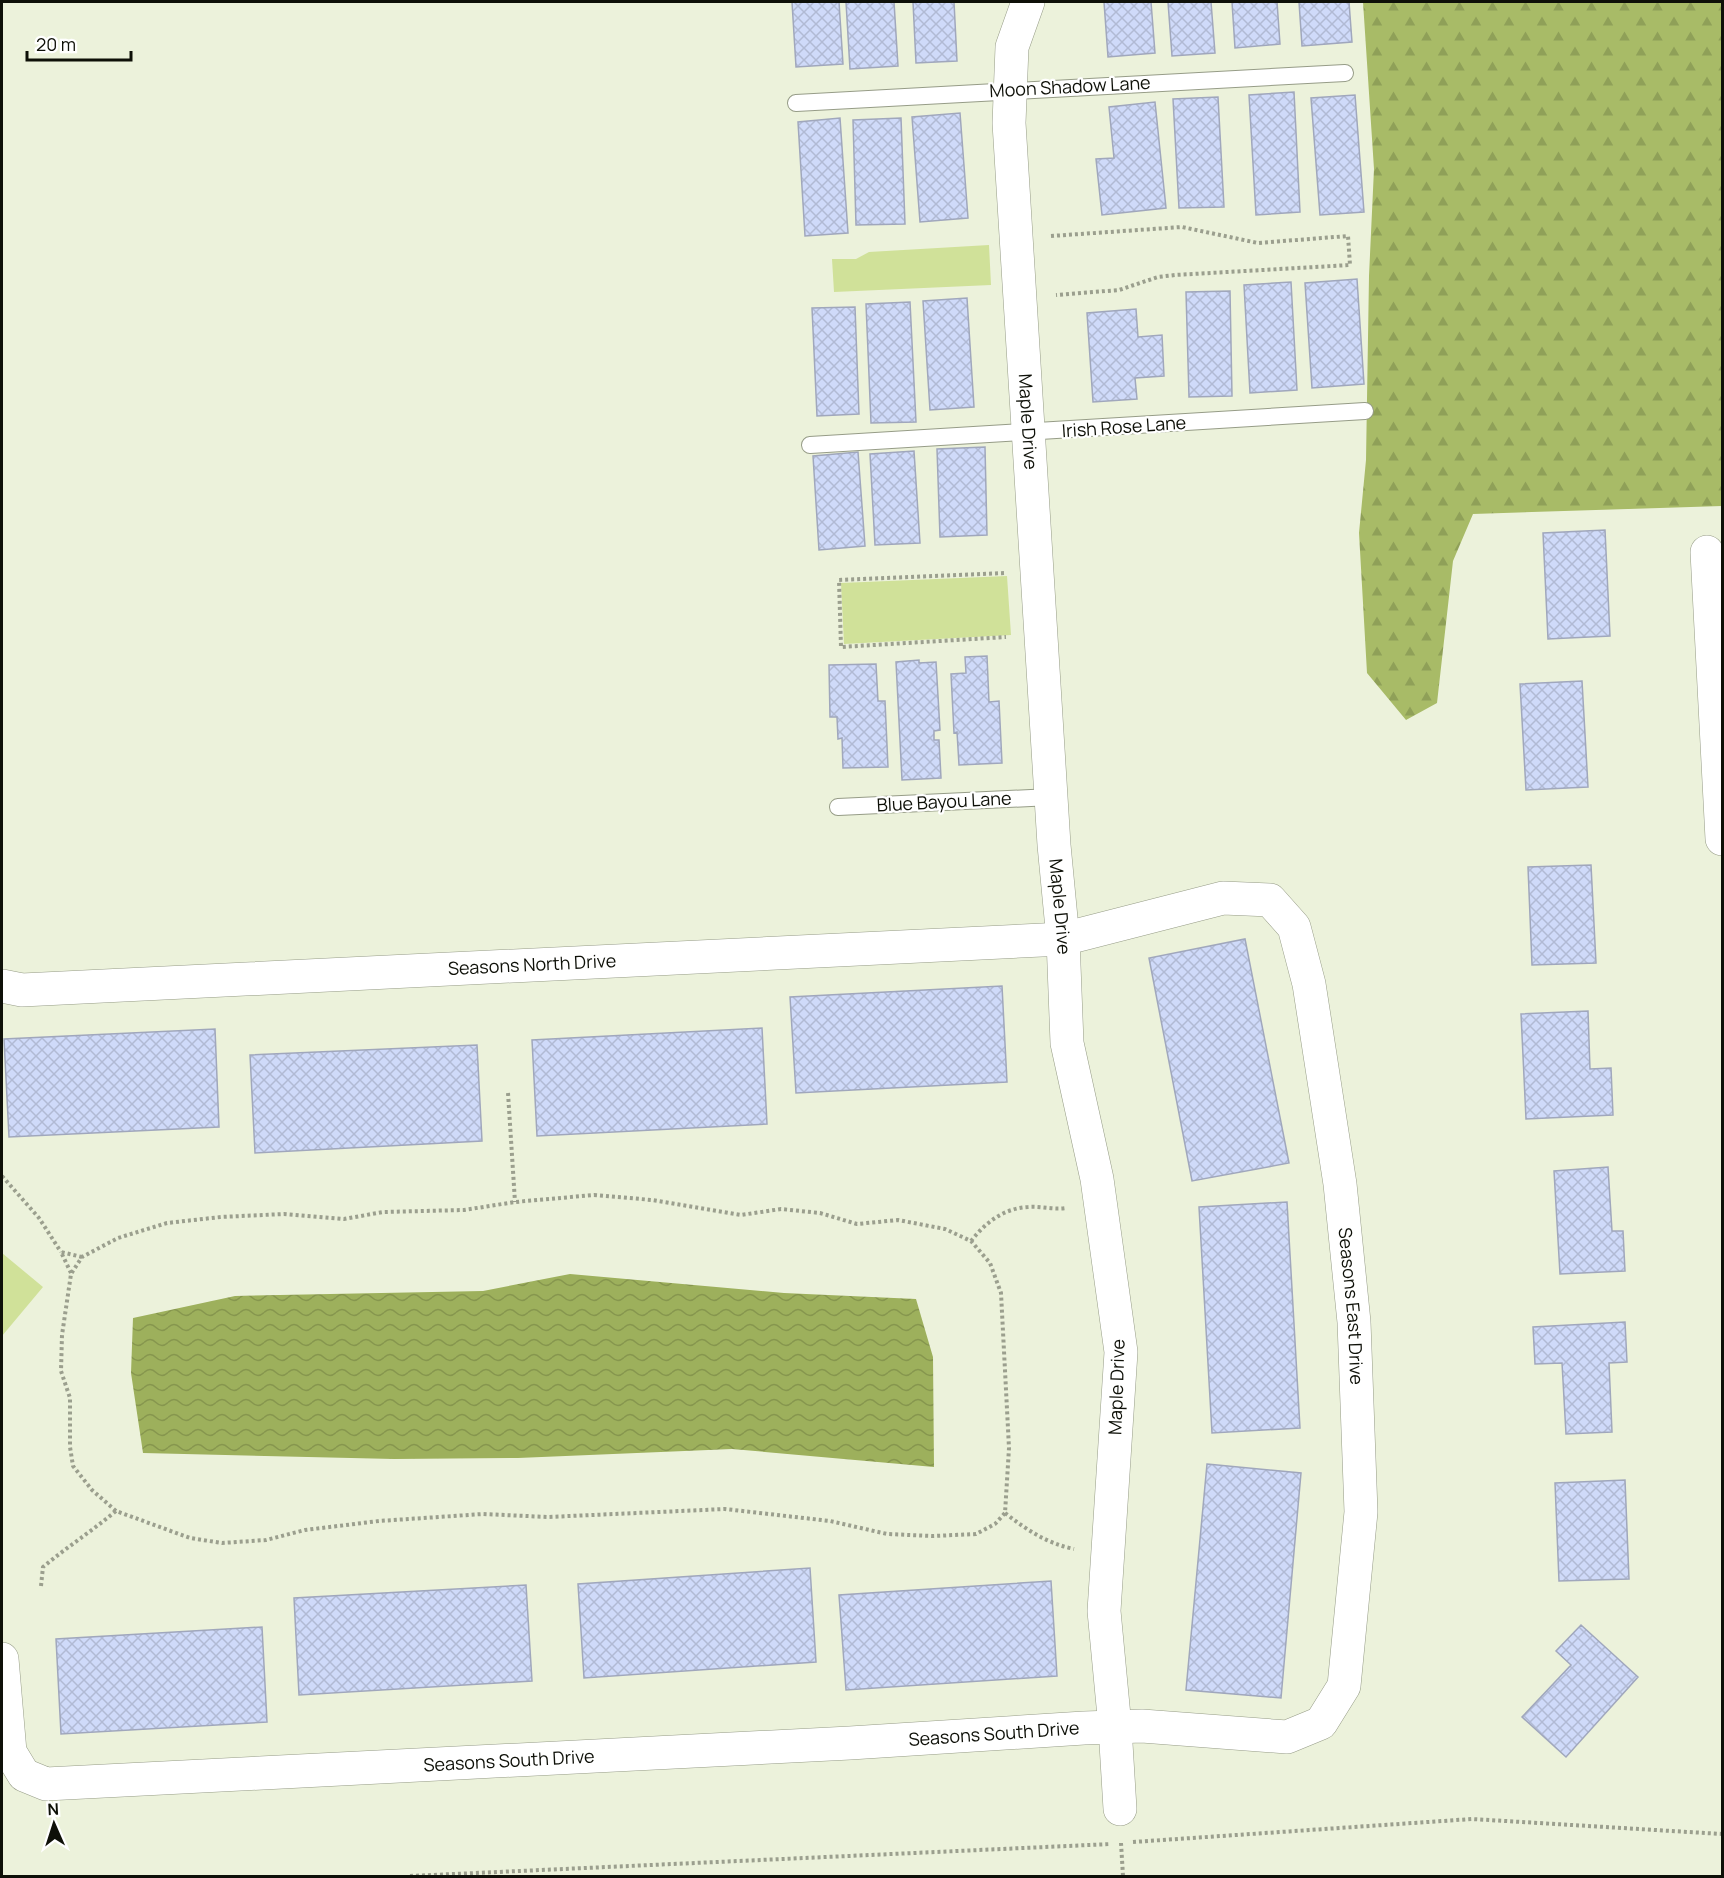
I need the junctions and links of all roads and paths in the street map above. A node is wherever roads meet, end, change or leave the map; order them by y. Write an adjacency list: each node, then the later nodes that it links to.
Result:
1 (1028, 2): 3 (street, Maple Drive)
2 (1345, 73): 3 (lane, Moon Shadow Lane)
3 (1010, 89): 4 (lane, Moon Shadow Lane); 8 (street, Maple Drive)
4 (796, 103)
5 (1052, 236): 6 (path)
6 (1056, 295)
7 (1365, 411): 8 (lane, Irish Rose Lane)
8 (1028, 432): 9 (lane, Irish Rose Lane); 13 (street, Maple Drive)
9 (810, 445)
10 (1707, 552): 15 (street)
11 (1011, 573): 12 (path)
12 (1014, 637)
13 (1050, 797): 14 (lane, Blue Bayou Lane); 16 (street, Maple Drive)
14 (838, 807)
15 (1722, 839)
16 (1063, 939): 17 (street, Seasons North Drive); 31 (street, Maple Drive); 31 (street, Seasons East Drive)
17 (2, 986)
18 (508, 1093): 20 (path)
19 (2, 1176): 23 (path)
20 (515, 1202): 22 (path); 24 (path)
21 (1075, 1207): 22 (path)
22 (971, 1241): 27 (path)
23 (61, 1252): 24 (path); 25 (path)
24 (82, 1257): 25 (path)
25 (71, 1274): 26 (path)
26 (116, 1511): 27 (path); 29 (path)
27 (1005, 1513): 28 (path)
28 (1080, 1550)
29 (41, 1586)
30 (2, 1659): 31 (street, Seasons South Drive)
31 (1115, 1727): 32 (street, Maple Drive)
32 (1120, 1809)
33 (1722, 1834): 34 (path)
34 (1121, 1843): 35 (path); 36 (path)
35 (410, 1876)
36 (1122, 1876)

